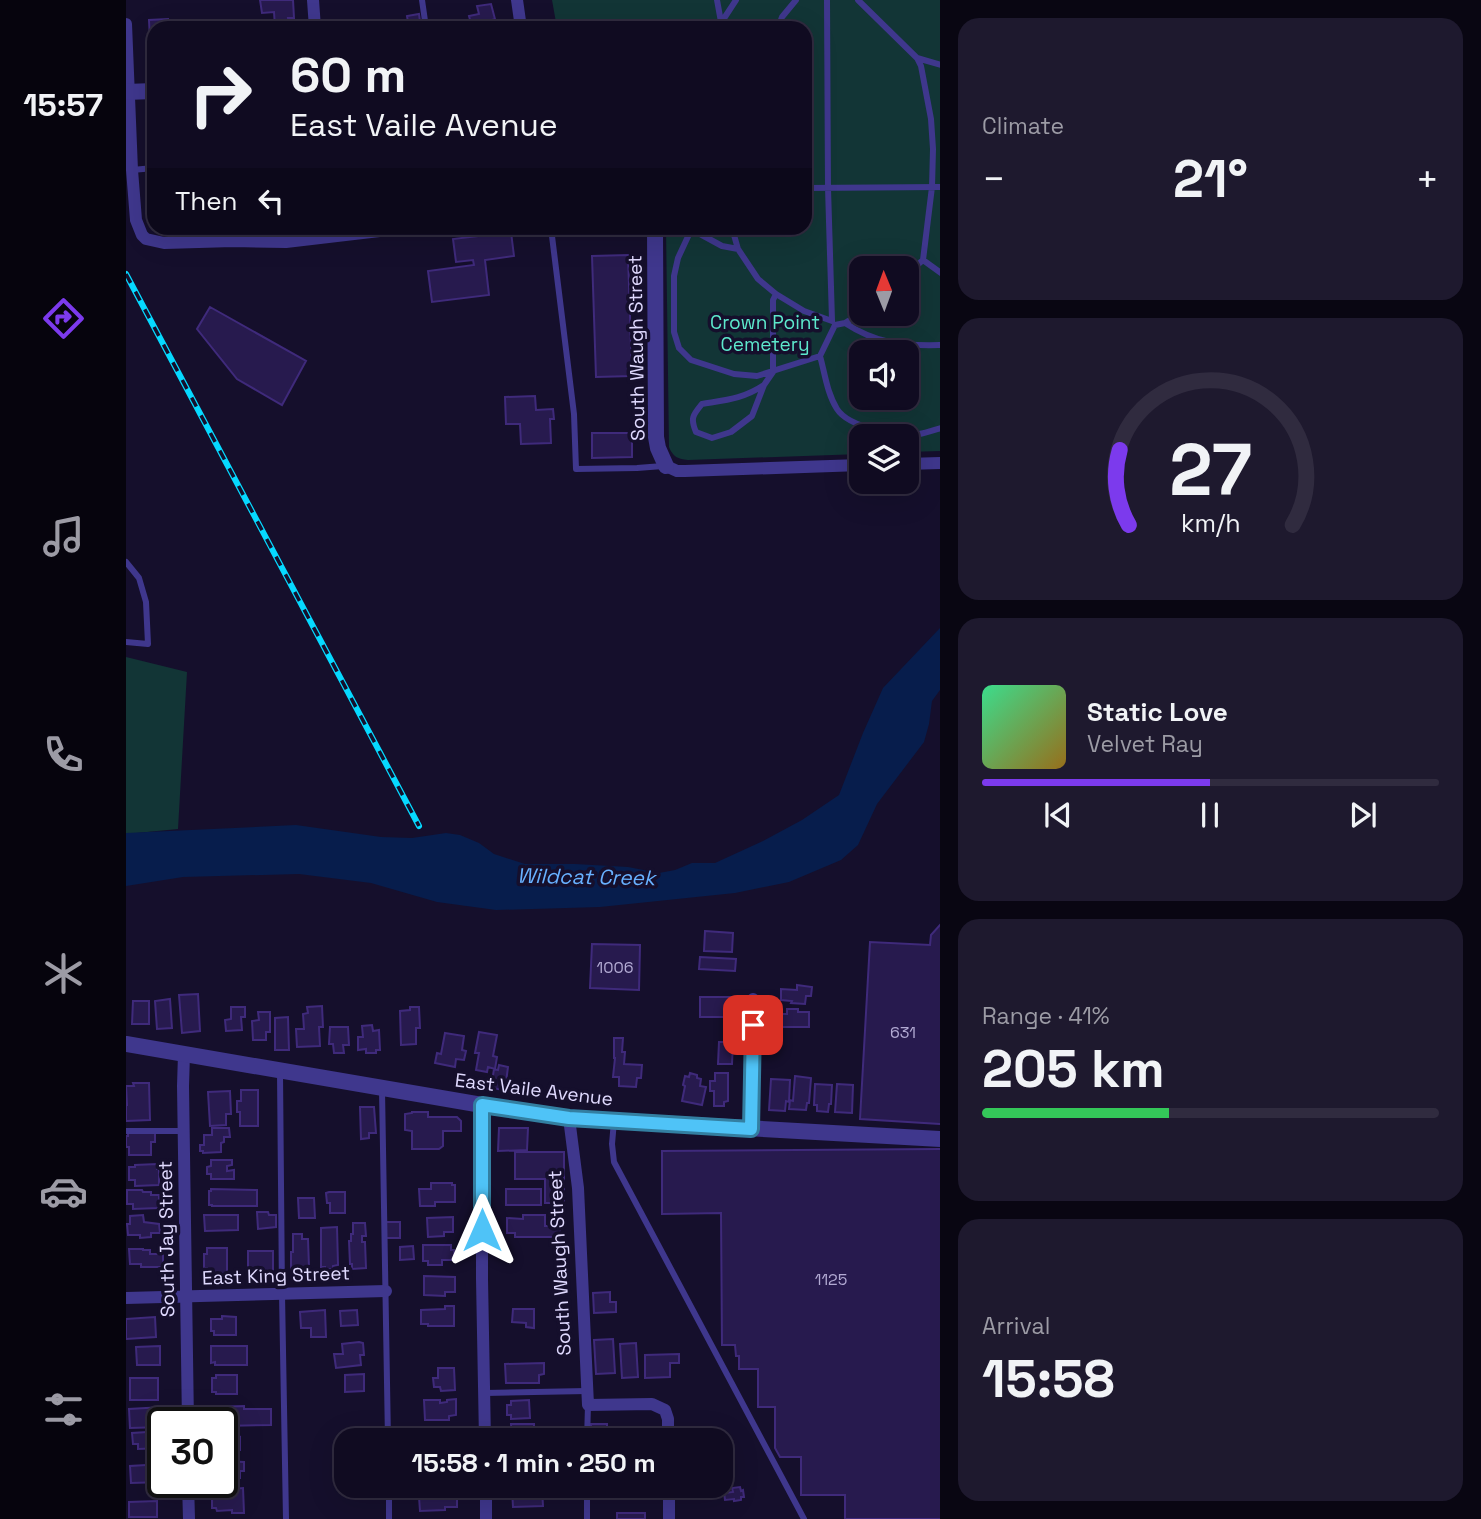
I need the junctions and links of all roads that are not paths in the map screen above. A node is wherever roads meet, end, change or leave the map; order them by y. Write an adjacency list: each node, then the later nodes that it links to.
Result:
1 (313, 0): 9 (street)
2 (422, 0): 10 (lane)
3 (517, 0): 11 (street)
4 (717, 0): 12 (lane)
5 (736, 0): 13 (lane)
6 (796, 0): 14 (lane)
7 (827, 0): 25 (lane)
8 (858, 0): 16 (lane)
9 (314, 21)
10 (425, 21)
11 (520, 21)
12 (719, 21)
13 (723, 21)
14 (781, 21)
15 (126, 24): 19 (street)
16 (917, 58): 17 (lane); 22 (lane)
17 (940, 65)
18 (147, 91): 19 (street)
19 (128, 92): 21 (street)
20 (147, 169): 21 (lane)
21 (132, 170): 26 (street)
22 (932, 187): 23 (lane); 25 (lane); 33 (lane)
23 (940, 187)
24 (812, 188): 25 (lane)
25 (828, 188): 38 (lane)
26 (318, 235)
27 (552, 235): 48 (lane)
28 (655, 235): 48 (street, South Waugh Street)
29 (688, 235): 42 (lane)
30 (701, 235): 32 (lane)
31 (734, 235): 32 (lane)
32 (738, 248): 36 (lane)
33 (923, 260): 34 (lane); 35 (lane)
34 (919, 264)
35 (940, 273)
36 (776, 294): 38 (lane); 42 (lane)
37 (849, 320): 39 (lane)
38 (833, 323): 39 (lane); 41 (lane)
39 (845, 323): 40 (lane)
40 (940, 345)
41 (820, 356): 42 (lane); 44 (lane)
42 (773, 372): 43 (lane)
43 (764, 385): 43 (lane)
44 (940, 428)
45 (940, 463): 46 (street)
46 (919, 464)
47 (849, 465): 48 (street)
48 (666, 466)
49 (126, 562): 50 (lane)
50 (126, 642)
51 (753, 999): 59 (street)
52 (126, 1044): 53 (street, East Vaile Avenue)
53 (184, 1054): 54 (street, East Vaile Avenue); 61 (street, South Jay Street)
54 (280, 1071): 55 (street, East Vaile Avenue); 64 (lane)
55 (382, 1088): 56 (street, East Vaile Avenue); 63 (lane)
56 (482, 1105): 57 (street, East Vaile Avenue); 68 (street)
57 (569, 1118): 58 (street, East Vaile Avenue); 67 (street, South Waugh Street)
58 (614, 1121): 59 (street, East Vaile Avenue); 86 (lane)
59 (751, 1129): 62 (street, East Vaile Avenue)
60 (126, 1131): 61 (lane)
61 (184, 1131): 65 (street, South Jay Street)
62 (940, 1139)
63 (386, 1291): 64 (street, East King Street); 71 (lane)
64 (282, 1294): 65 (street, East King Street); 81 (lane)
65 (186, 1296): 66 (street, East King Street); 70 (street, South Jay Street)
66 (126, 1298)
67 (587, 1391): 68 (lane); 69 (street, South Waugh Street)
68 (485, 1393): 72 (street)
69 (588, 1405): 73 (lane); 74 (street)
70 (188, 1407)
71 (388, 1428)
72 (485, 1428)
73 (587, 1428)
74 (668, 1428)
75 (188, 1498): 80 (street)
76 (389, 1498): 82 (lane)
77 (486, 1498): 83 (street)
78 (586, 1498): 84 (lane)
79 (669, 1498): 85 (street)
80 (189, 1519)
81 (286, 1519)
82 (389, 1519)
83 (486, 1519)
84 (587, 1519)
85 (669, 1519)
86 (804, 1519)

